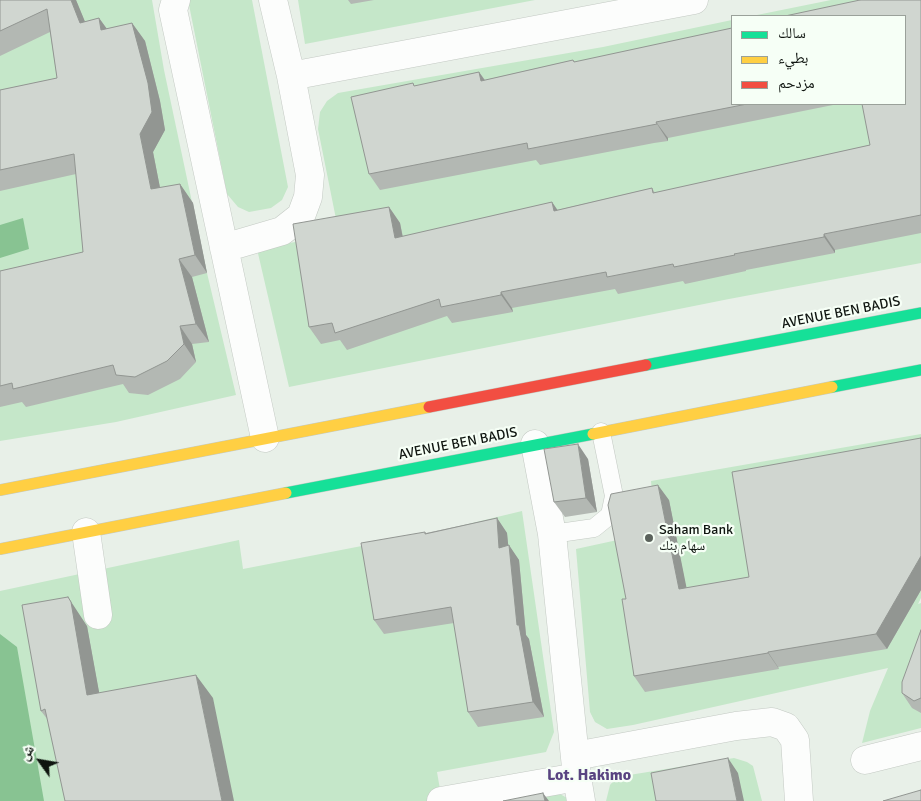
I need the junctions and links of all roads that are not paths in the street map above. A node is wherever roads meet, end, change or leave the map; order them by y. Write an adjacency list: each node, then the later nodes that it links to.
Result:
1 (176, 0): 5 (street)
2 (273, 0): 4 (street)
3 (694, 0): 4 (street)
4 (291, 76): 5 (street)
5 (224, 248): 9 (street)
6 (921, 313): 9 (main road, AVENUE BEN BADIS)
7 (921, 370): 8 (main road, AVENUE BEN BADIS)
8 (601, 432): 10 (main road, AVENUE BEN BADIS); 13 (lane)
9 (265, 438): 11 (main road, AVENUE BEN BADIS)
10 (535, 444): 12 (main road, AVENUE BEN BADIS); 13 (street)
11 (0, 490)
12 (86, 532): 14 (main road, AVENUE BEN BADIS); 15 (street)
13 (552, 534): 18 (street)
14 (0, 549)
15 (98, 615)
16 (921, 746): 17 (street)
17 (865, 760)
18 (578, 778): 19 (street); 20 (street)
19 (441, 801)
20 (799, 801)

